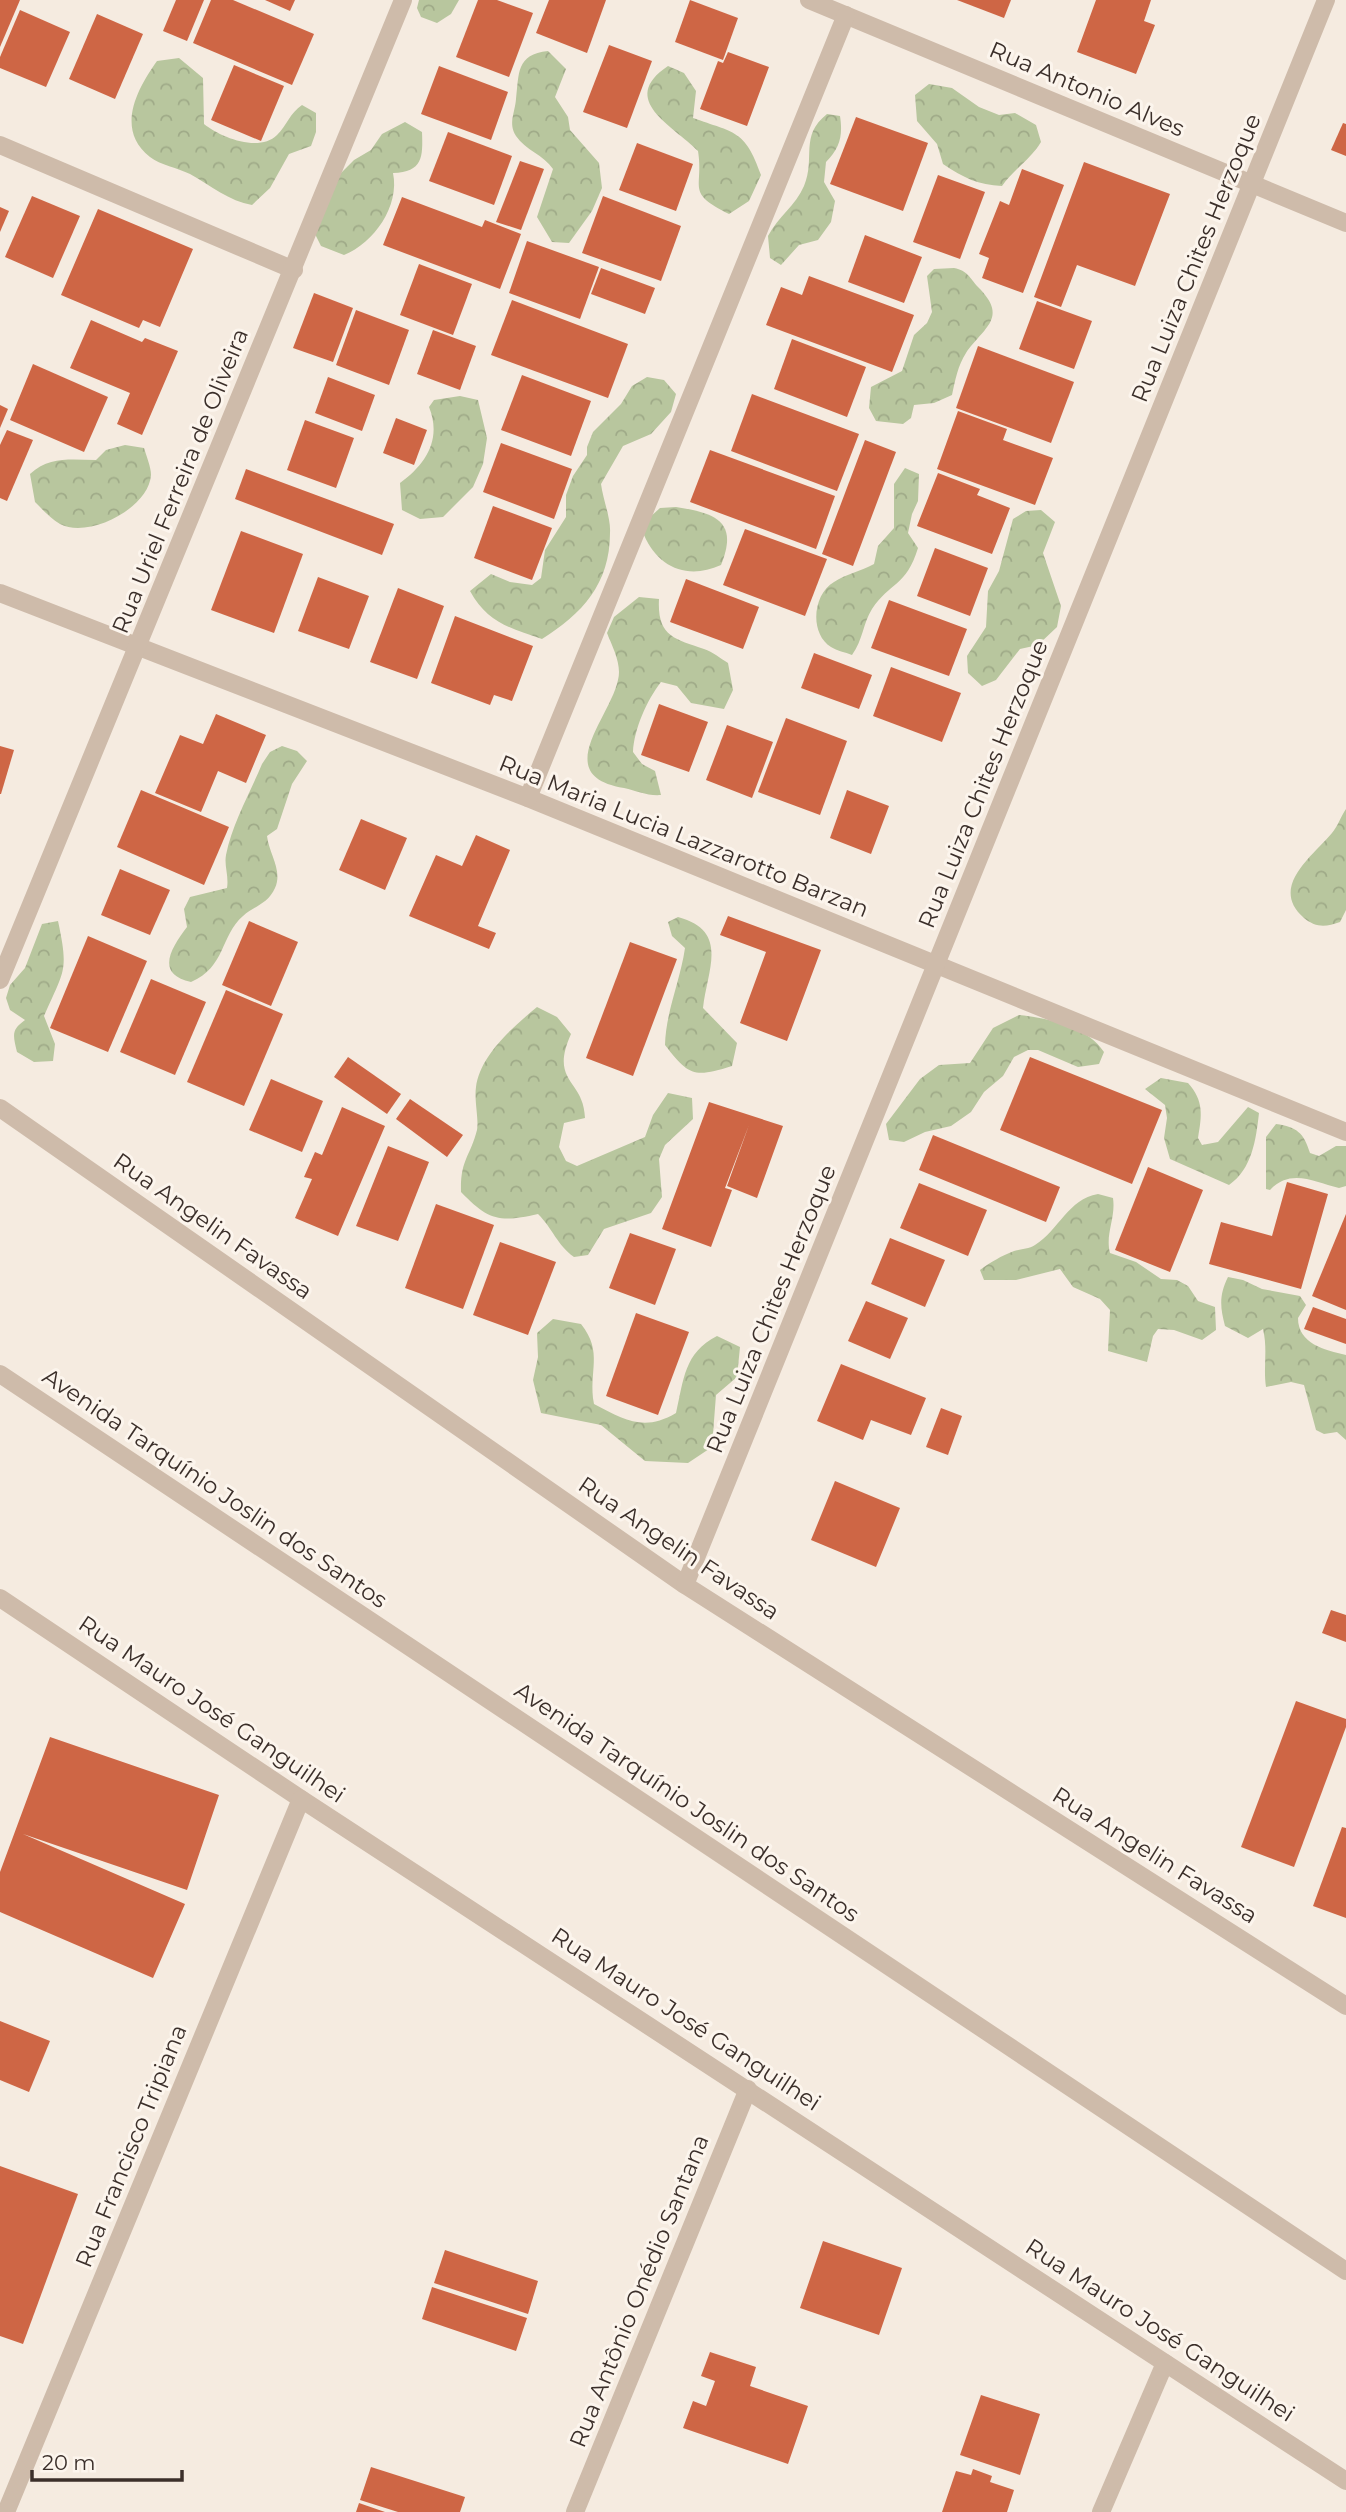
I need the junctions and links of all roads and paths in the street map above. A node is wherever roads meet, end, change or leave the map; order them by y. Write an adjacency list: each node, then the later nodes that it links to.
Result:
1 (403, 0): 8 (street, Rua Uriel Ferreira de Oliveira)
2 (809, 0): 4 (street, Rua Antonio Alves)
3 (1326, 0): 6 (street, Rua Luiza Chites Herzoque)
4 (846, 15): 6 (street, Rua Antonio Alves); 11 (street)
5 (0, 145): 8 (street)
6 (1252, 184): 7 (street, Rua Antonio Alves); 12 (street, Rua Luiza Chites Herzoque)
7 (1346, 223)
8 (294, 270): 10 (street, Rua Uriel Ferreira de Oliveira)
9 (0, 593): 10 (street, Rua Maria Lucia Lazzarotto Barzan)
10 (139, 645): 11 (street, Rua Maria Lucia Lazzarotto Barzan); 13 (street, Rua Uriel Ferreira de Oliveira)
11 (528, 798): 12 (street, Rua Maria Lucia Lazzarotto Barzan)
12 (936, 967): 15 (street, Rua Maria Lucia Lazzarotto Barzan); 17 (street, Rua Luiza Chites Herzoque)
13 (0, 980)
14 (0, 1108): 17 (street, Rua Angelin Favassa)
15 (1346, 1132)
16 (0, 1374): 22 (street, Avenida Tarquínio Joslin dos Santos)
17 (685, 1586): 20 (street, Rua Angelin Favassa)
18 (0, 1598): 19 (street, Rua Mauro José Ganguilhei)
19 (301, 1799): 21 (street, Rua Mauro José Ganguilhei); 25 (street, Rua Francisco Tripiana)
20 (1346, 2006)
21 (748, 2089): 23 (street, Rua Mauro José Ganguilhei); 26 (street, Rua Antônio Onédio Santana)
22 (1346, 2272)
23 (1165, 2363): 24 (street, Rua Mauro José Ganguilhei); 27 (street)
24 (1346, 2481)
25 (6, 2512)
26 (575, 2512)
27 (1101, 2512)

